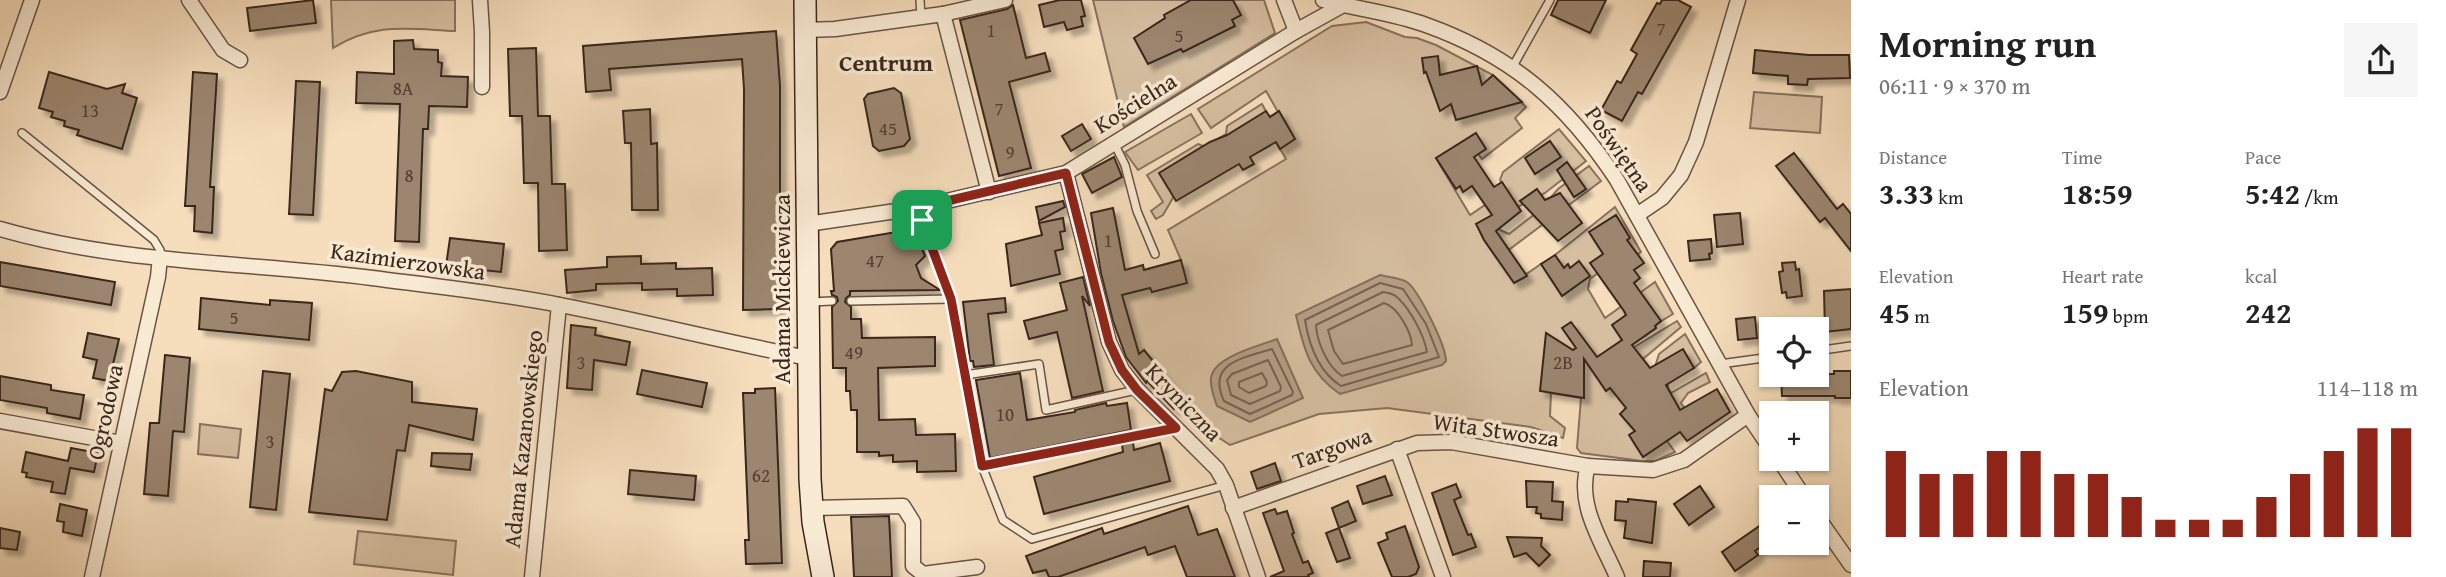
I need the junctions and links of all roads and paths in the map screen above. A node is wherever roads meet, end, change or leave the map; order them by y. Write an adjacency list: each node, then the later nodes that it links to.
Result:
1 (32, 0): 19 (street)
2 (189, 0): 16 (street)
3 (480, 0): 18 (street)
4 (805, 0): 14 (main road, Adama Mickiewicza)
5 (920, 0): 13 (lane)
6 (1005, 0): 12 (street)
7 (1284, 0): 15 (street)
8 (1322, 0): 11 (street, Poświętna)
9 (1550, 0): 17 (lane)
10 (1738, 0): 25 (street)
11 (1343, 5): 15 (street, Kościelna); 17 (street, Poświętna)
12 (943, 14): 13 (street); 23 (street)
13 (921, 17): 14 (street)
14 (806, 30): 26 (main road, Adama Mickiewicza)
15 (1296, 30): 21 (street, Kościelna)
16 (240, 60)
17 (1512, 68): 25 (street, Poświętna)
18 (482, 87)
19 (0, 92)
20 (22, 133): 29 (lane)
21 (1114, 144): 22 (street, Kościelna); 28 (lane)
22 (1066, 173): 23 (street, Kościelna); 41 (street, Kryniczna)
23 (989, 192): 24 (street, Kościelna)
24 (917, 208): 26 (street, Kościelna); 30 (lane)
25 (1637, 215): 39 (street, Poświętna)
26 (807, 224): 33 (main road, Adama Mickiewicza)
27 (0, 229): 29 (street, Kazimierzowska)
28 (1155, 254)
29 (160, 257): 34 (street, Kazimierzowska); 46 (street, Ogrodowa)
30 (951, 299): 32 (lane); 40 (lane)
31 (832, 301): 33 (lane)
32 (850, 301)
33 (807, 302): 37 (main road, Adama Mickiewicza)
34 (559, 305): 37 (street, Kazimierzowska); 57 (street, Adama Kazanowskiego)
35 (1851, 346): 36 (lane)
36 (1829, 349)
37 (808, 358): 51 (main road, Adama Mickiewicza)
38 (1759, 359): 39 (lane)
39 (1719, 364): 42 (street, Poświętna)
40 (965, 375): 41 (lane); 48 (lane)
41 (1137, 390): 44 (street, Kryniczna)
42 (1748, 415): 45 (street, Poświętna); 49 (street, Wita Stwosza)
43 (0, 421): 46 (street)
44 (1176, 428): 48 (lane); 50 (street, Kryniczna)
45 (1759, 431)
46 (121, 443): 56 (street, Ogrodowa)
47 (1398, 449): 49 (street, Wita Stwosza); 52 (street, Targowa); 60 (street, Targowa)
48 (982, 466): 50 (lane)
49 (1588, 466): 61 (street, Wita Stwosza)
50 (1226, 485): 52 (street, Kryniczna)
51 (812, 508): 55 (street); 58 (main road, Adama Mickiewicza)
52 (1233, 508): 59 (street, Kryniczna)
53 (1829, 534): 54 (street)
54 (1851, 565)
55 (977, 567)
56 (92, 577)
57 (532, 577)
58 (823, 577)
59 (1258, 577)
60 (1443, 577)
61 (1617, 577)

